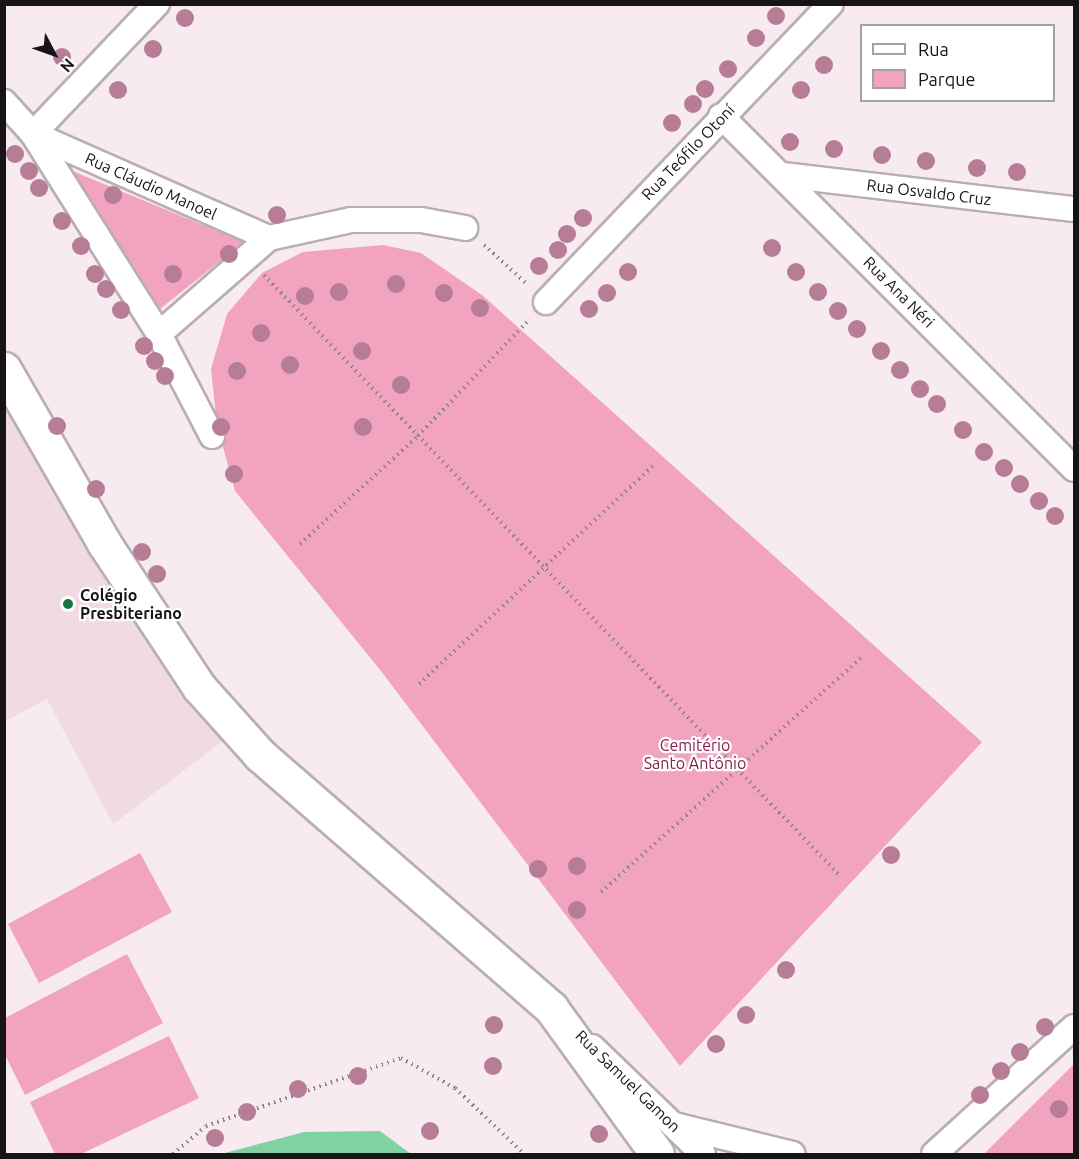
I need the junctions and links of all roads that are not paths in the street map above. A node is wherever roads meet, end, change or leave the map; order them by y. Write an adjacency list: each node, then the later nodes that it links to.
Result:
1 (157, 4): 5 (street)
2 (831, 4): 4 (street, Rua Teófilo Otoní)
3 (4, 102): 5 (street, Rua Cláudio Manoel)
4 (721, 116): 6 (street, Rua Ana Néri); 10 (street, Rua Teófilo Otoní)
5 (33, 134): 9 (street, Rua Cláudio Manoel); 11 (street, Rua Cláudio Manoel)
6 (783, 175): 7 (street, Rua Osvaldo Cruz); 14 (street, Rua Ana Néri)
7 (1074, 209)
8 (465, 228): 9 (street)
9 (269, 238): 11 (street)
10 (546, 302)
11 (159, 334): 13 (street, Rua Cláudio Manoel)
12 (4, 369): 15 (street)
13 (212, 436)
14 (1074, 469)
15 (551, 1008): 17 (street, Rua Samuel Gamon); 18 (street)
16 (1074, 1027): 21 (street)
17 (674, 1125): 19 (street, Rua Samuel Gamon); 20 (street)
18 (657, 1155)
19 (703, 1155)
20 (794, 1155)
21 (934, 1155)

